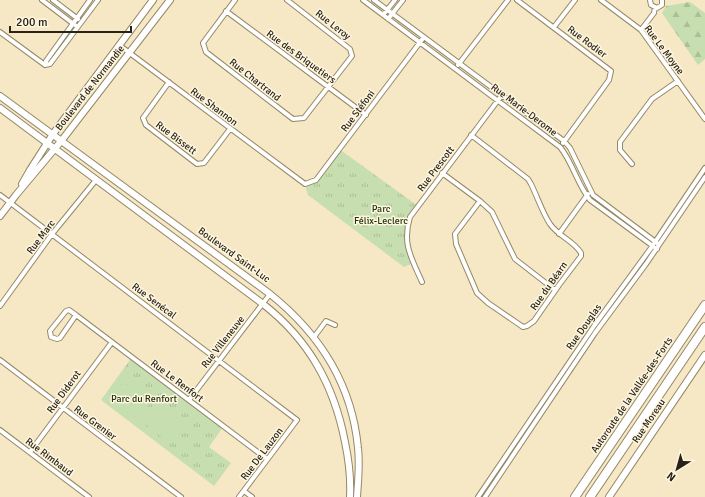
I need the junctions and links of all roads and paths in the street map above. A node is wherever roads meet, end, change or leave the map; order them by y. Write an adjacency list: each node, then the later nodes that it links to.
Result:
1 (42, 0): 27 (street)
2 (53, 0): 24 (street)
3 (90, 0): 24 (street)
4 (98, 0): 26 (street)
5 (153, 0): 33 (street, Boulevard de Normandie)
6 (170, 0): 34 (street, Boulevard de Normandie)
7 (234, 0): 21 (street)
8 (287, 0): 39 (street, Rue Leroy)
9 (363, 0): 23 (street, Rue Marie-Derome)
10 (374, 0): 20 (street, Rue Marie-Derome)
11 (395, 0): 20 (street)
12 (403, 0): 22 (street)
13 (508, 0): 35 (street)
14 (517, 0): 28 (street, Rue Rodier)
15 (575, 0): 28 (street)
16 (601, 0): 29 (street, Rue Le Moyne)
17 (650, 0): 19 (street)
18 (662, 0): 19 (street)
19 (655, 7): 29 (street)
20 (388, 10): 22 (street, Rue Marie-Derome); 23 (street)
21 (226, 12): 39 (street, Rue des Briquetiers); 39 (street, Rue Chartrand)
22 (392, 14): 25 (street); 31 (street, Rue Marie-Derome)
23 (383, 16): 25 (street, Rue Marie-Derome)
24 (76, 18): 26 (street); 27 (street)
25 (388, 19): 32 (street, Rue Marie-Derome)
26 (81, 21): 27 (street)
27 (75, 25): 30 (street)
28 (554, 27): 50 (street, Rue Rodier)
29 (641, 30): 37 (street, Rue Le Moyne)
30 (0, 32)
31 (424, 37): 32 (street, Rue Stéfoni); 35 (street, Rue Marie-Derome)
32 (420, 43): 36 (street, Rue Marie-Derome); 44 (street, Rue Stéfoni)
33 (119, 45): 34 (street, Rue Shannon); 47 (street, Boulevard de Normandie)
34 (130, 53): 38 (street, Rue Shannon); 49 (street, Boulevard de Normandie)
35 (460, 64): 36 (street); 40 (street, Rue Marie-Derome)
36 (455, 69): 42 (street, Rue Marie-Derome)
37 (678, 81): 45 (street, Rue Le Moyne); 54 (street)
38 (168, 82): 46 (street, Rue Shannon); 46 (street, Rue Bissett)
39 (328, 87): 44 (street, Rue des Briquetiers)
40 (502, 95): 42 (street, Rue Prescott); 50 (street, Rue Marie-Derome)
41 (0, 96): 47 (street, Boulevard Saint-Luc)
42 (497, 100): 48 (street, Rue Prescott); 52 (street, Rue Marie-Derome)
43 (0, 108): 51 (street)
44 (366, 114): 59 (street, Rue Stéfoni)
45 (705, 119)
46 (230, 129): 59 (street, Rue Shannon)
47 (53, 134): 49 (street, Boulevard Saint-Luc); 51 (street, Boulevard de Normandie)
48 (471, 135): 56 (street, Rue Prescott); 68 (street, Rue du Béarn)
49 (62, 140): 53 (street, Boulevard de Normandie); 75 (street, Boulevard Saint-Luc)
50 (564, 141): 52 (street, Rue Rodier); 60 (street, Rue Marie-Derome)
51 (47, 143): 53 (street); 62 (street, Boulevard de Normandie)
52 (560, 147): 63 (street, Rue Marie-Derome)
53 (55, 149): 58 (street); 62 (street, Boulevard de Normandie)
54 (632, 164)
55 (705, 168): 69 (street, Rue Douglas)
56 (442, 173): 64 (street); 73 (street, Rue Prescott)
57 (705, 177): 70 (street, Rue Douglas)
58 (96, 180): 67 (street, Rue Marc); 76 (street)
59 (300, 181)
60 (590, 190): 63 (street); 69 (street, Rue Marie-Derome)
61 (0, 195): 65 (street, Rue Senécal)
62 (16, 195): 65 (street)
63 (586, 196): 68 (street); 71 (street, Rue Marie-Derome)
64 (480, 201): 74 (street); 74 (street, Rue du Béarn)
65 (10, 203): 66 (street); 67 (street, Rue Senécal)
66 (0, 216)
67 (52, 234): 78 (street, Rue Marc); 86 (street, Rue Senécal)
68 (559, 234): 74 (street, Rue du Béarn)
69 (655, 242): 70 (street, Rue Marie-Derome); 71 (street, Rue Douglas)
70 (659, 245): 72 (street, Rue Douglas)
71 (652, 246): 72 (street, Rue Marie-Derome); 100 (street, Rue Douglas)
72 (656, 249): 101 (street, Rue Douglas)
73 (422, 282)
74 (555, 290)
75 (270, 294): 76 (street, Rue Villeneuve); 82 (street, Boulevard Saint-Luc)
76 (263, 304): 86 (street, Rue Villeneuve); 98 (street)
77 (705, 305): 102 (highway, Autoroute de la Vallée-des-Forts)
78 (0, 306)
79 (76, 315): 79 (street); 83 (street, Rue Le Renfort)
80 (335, 325): 82 (street)
81 (705, 327): 103 (highway)
82 (314, 337): 99 (street, Boulevard Saint-Luc)
83 (112, 342): 87 (street, Rue Le Renfort); 88 (street, Rue Diderot)
84 (705, 355): 104 (street, Rue Moreau)
85 (0, 360): 88 (street, Rue Grenier)
86 (219, 360): 87 (street, Rue Villeneuve); 89 (street, Rue Senécal)
87 (189, 400): 92 (street, Rue Le Renfort)
88 (62, 408): 91 (street, Rue Diderot); 95 (street, Rue Grenier)
89 (297, 420): 92 (street, Rue De Lauzon)
90 (0, 430): 91 (street, Rue Rimbaud)
91 (30, 452): 94 (street, Rue Rimbaud)
92 (267, 459): 93 (street, Rue De Lauzon)
93 (244, 491): 96 (street, Rue De Lauzon); 97 (street)
94 (89, 497)
95 (181, 497)
96 (239, 497)
97 (252, 497)
98 (350, 497)
99 (357, 497)
100 (478, 497)
101 (485, 497)
102 (575, 497)
103 (590, 497)
104 (609, 497)

